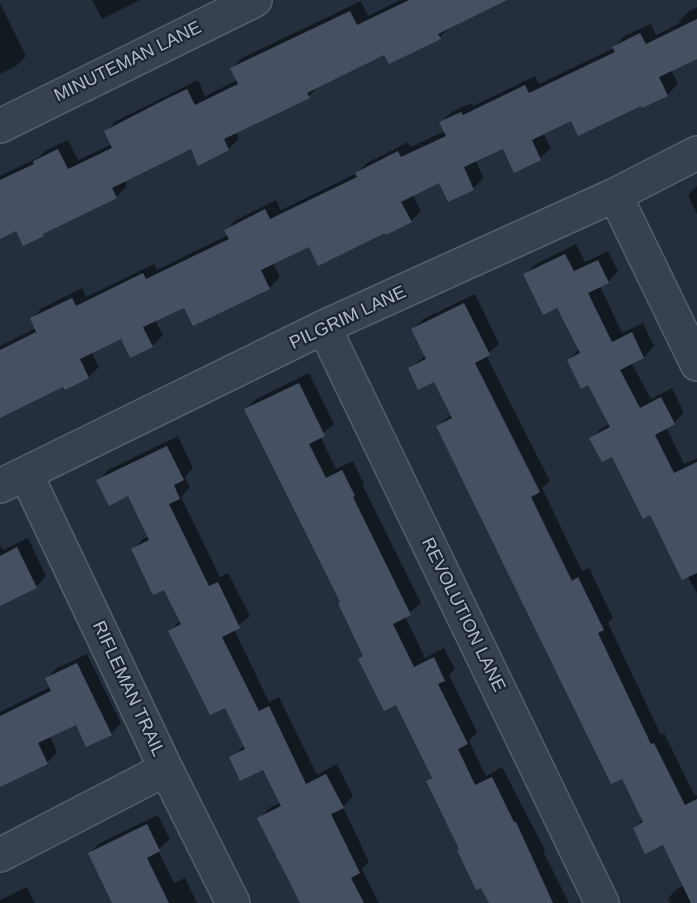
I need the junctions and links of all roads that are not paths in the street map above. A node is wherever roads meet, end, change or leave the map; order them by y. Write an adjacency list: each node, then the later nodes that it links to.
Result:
1 (255, 0): 2 (street, MINUTEMAN LANE)
2 (218, 8): 3 (street, MINUTEMAN LANE)
3 (0, 126)
4 (697, 153): 5 (street, PILGRIM LANE)
5 (615, 195): 6 (street, PILGRIM LANE); 7 (street)
6 (324, 327): 8 (street, PILGRIM LANE); 12 (street, REVOLUTION LANE)
7 (697, 364)
8 (13, 480): 9 (street, RIFLEMAN TRAIL)
9 (166, 769): 10 (street); 11 (street, RIFLEMAN TRAIL)
10 (0, 855)
11 (232, 903)
12 (602, 903)

